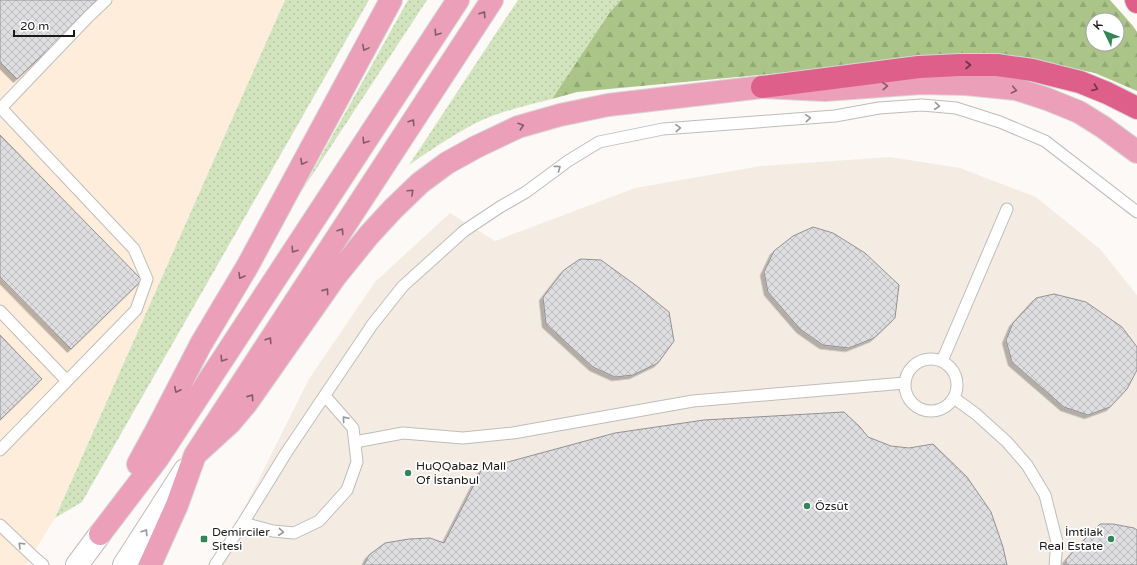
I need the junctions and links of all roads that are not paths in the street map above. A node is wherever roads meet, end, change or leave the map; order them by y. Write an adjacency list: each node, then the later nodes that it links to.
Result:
1 (106, 0): 6 (lane)
2 (391, 0): 22 (main road, one-way to 22)
3 (458, 0): 22 (main road, one-way to 22)
4 (492, 0): 19 (main road, one-way to 4)
5 (762, 87): 7 (highway, one-way to 7); 8 (main road, one-way to 8); 19 (main road, one-way to 5)
6 (1, 108): 13 (lane)
7 (1137, 108)
8 (1137, 152)
9 (1007, 208): 12 (lane)
10 (1137, 212): 15 (lane, one-way to 10)
11 (0, 311): 13 (lane)
12 (942, 361): 14 (lane); 16 (lane)
13 (66, 381): 18 (lane)
14 (905, 383): 16 (lane); 17 (lane)
15 (325, 396): 17 (lane, one-way to 15); 20 (lane)
16 (954, 398): 28 (lane)
17 (355, 442): 20 (lane, one-way to 17)
18 (0, 450)
19 (195, 455): 25 (main road, one-way to 19); 26 (main road)
20 (243, 523): 27 (lane)
21 (0, 525): 23 (lane, one-way to 21)
22 (100, 534): 24 (main road)
23 (43, 565)
24 (77, 565)
25 (124, 565)
26 (150, 565)
27 (215, 565)
28 (1055, 565)

